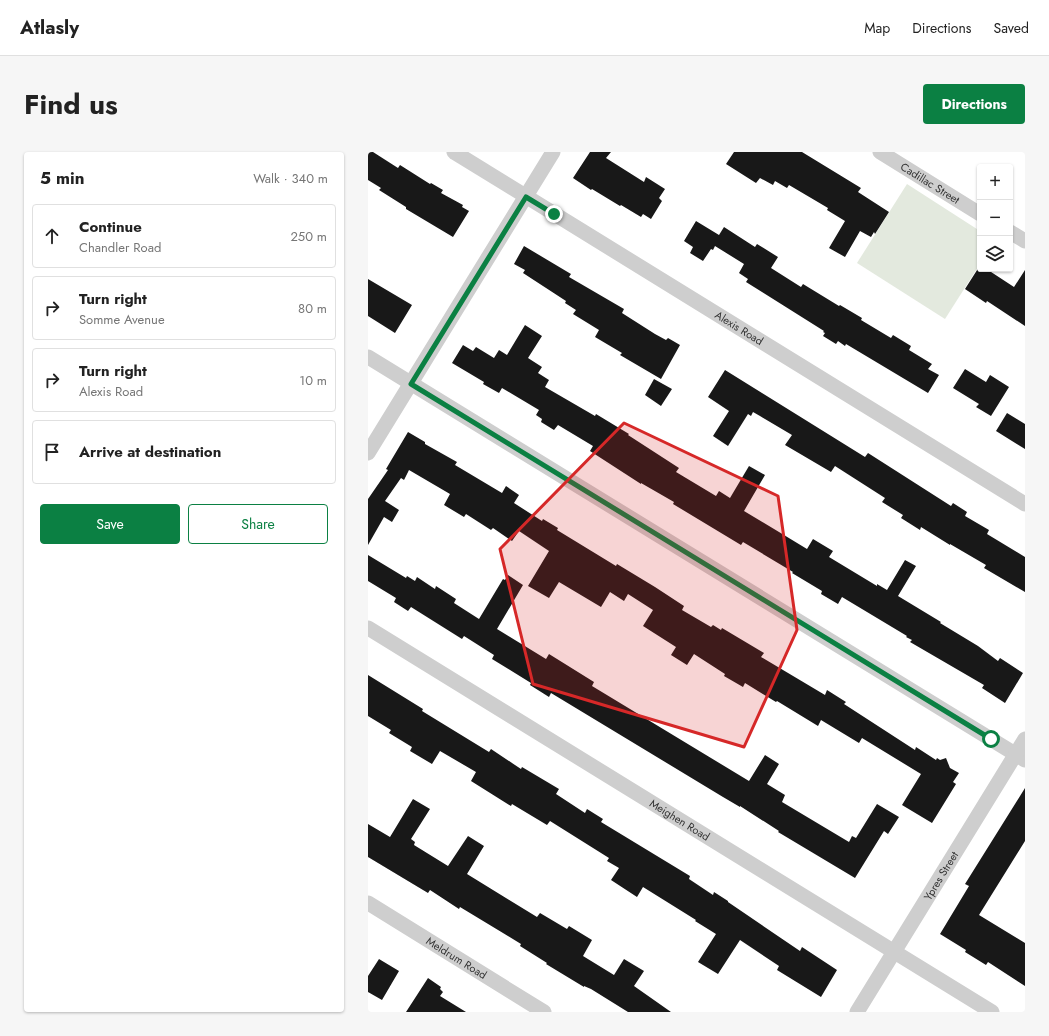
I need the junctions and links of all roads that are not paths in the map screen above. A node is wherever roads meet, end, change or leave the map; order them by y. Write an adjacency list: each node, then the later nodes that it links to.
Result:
1 (454, 152): 4 (street, Alexis Road)
2 (553, 152): 4 (street)
3 (880, 152): 5 (street, Cadillac Street)
4 (526, 197): 9 (street); 11 (street, Alexis Road)
5 (977, 212)
6 (1013, 234): 7 (street)
7 (1025, 241)
8 (368, 357): 9 (street)
9 (411, 384): 10 (street); 14 (street)
10 (368, 453)
11 (1025, 504)
12 (368, 628): 16 (street, Meighen Road)
13 (1025, 739): 14 (street, Ypres Street)
14 (1020, 757): 16 (street, Ypres Street)
15 (368, 904): 17 (street, Meldrum Road)
16 (894, 952): 18 (street, Ypres Street); 19 (street, Meighen Road)
17 (544, 1012)
18 (857, 1012)
19 (992, 1012)

